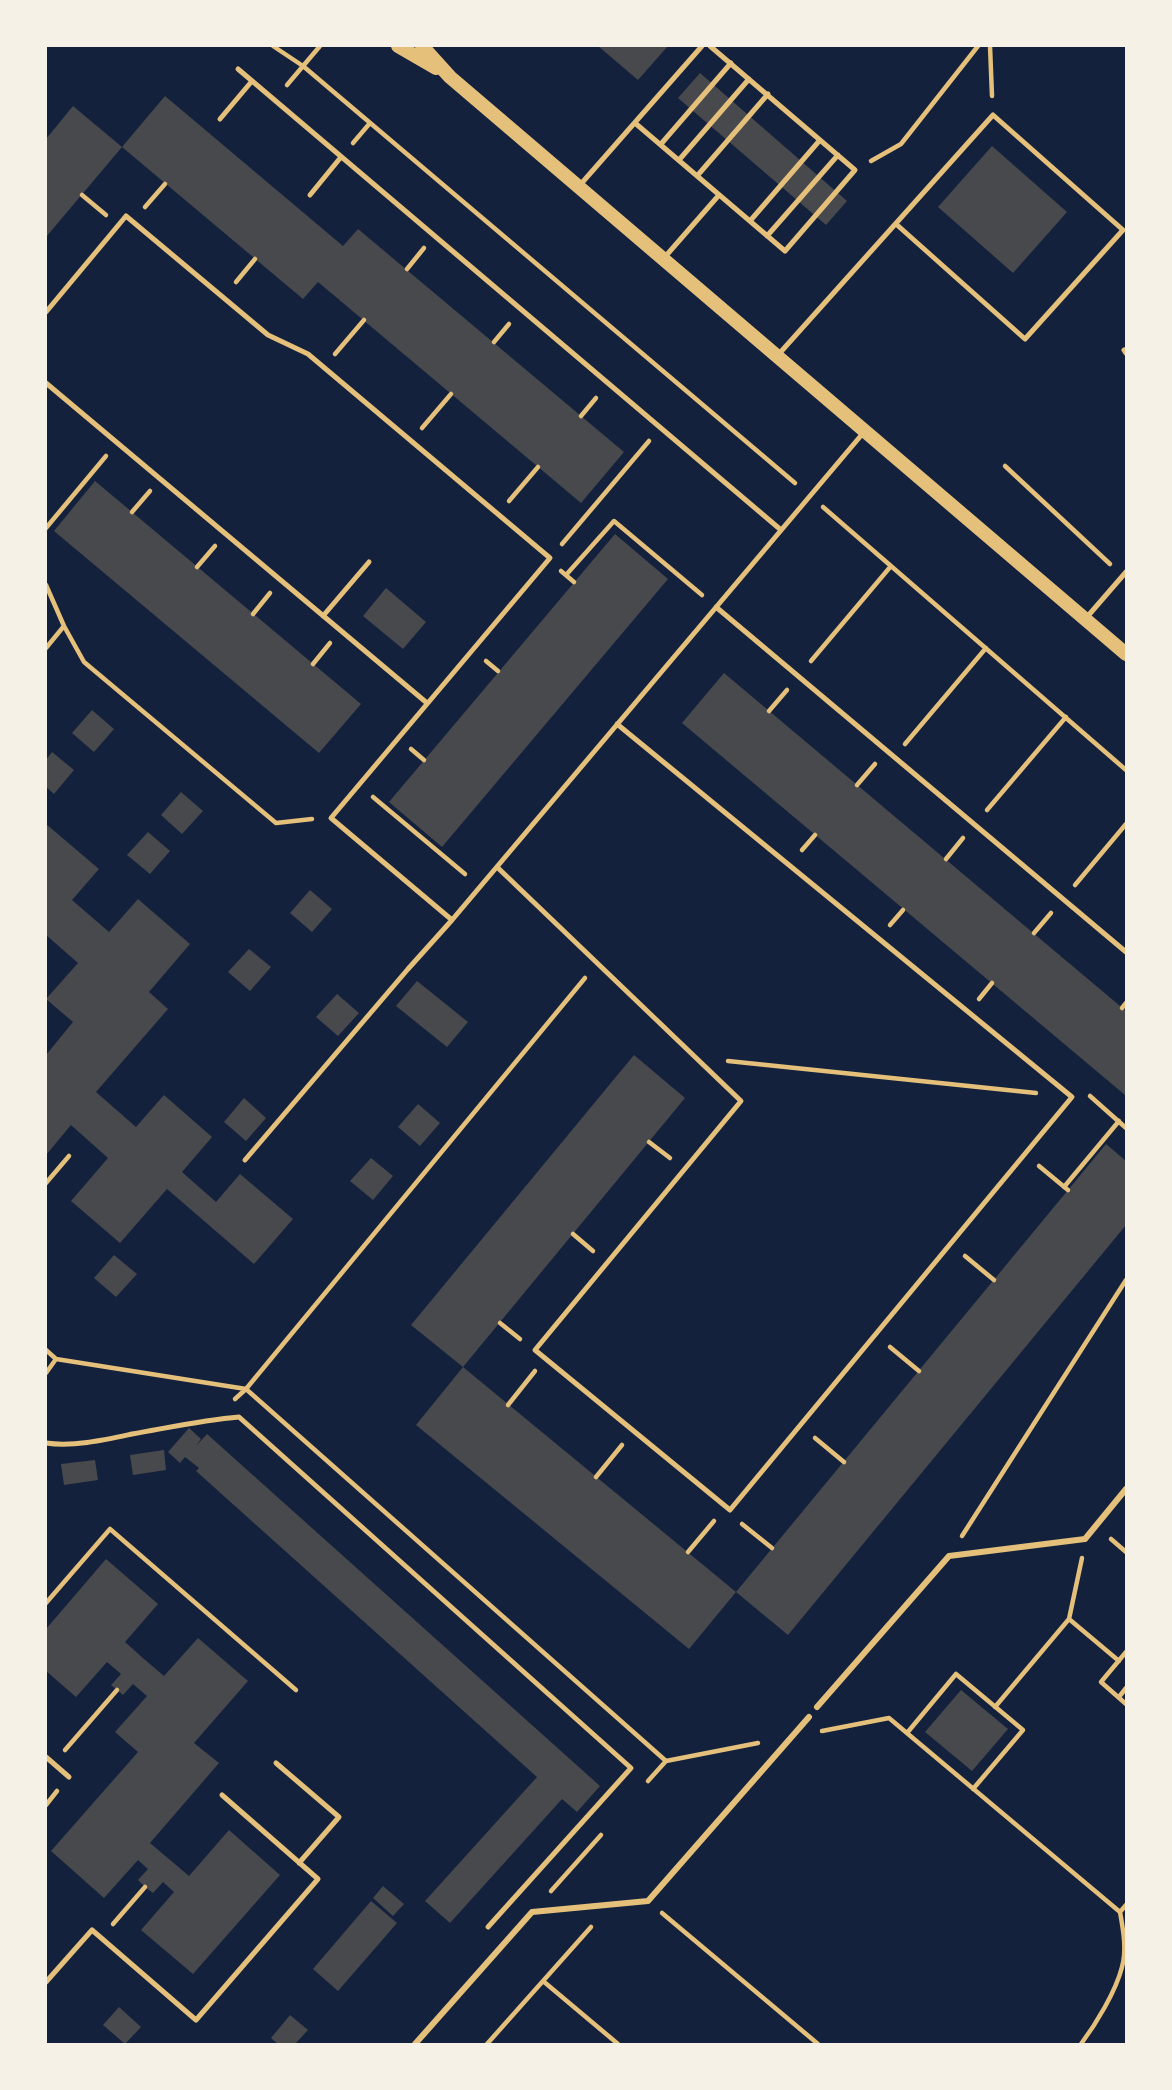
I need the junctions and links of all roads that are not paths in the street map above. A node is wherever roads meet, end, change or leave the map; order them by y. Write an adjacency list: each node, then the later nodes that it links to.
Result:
1 (398, 46): 7 (main road)
2 (422, 46): 7 (main road)
3 (702, 46): 12 (lane)
4 (710, 46): 5 (lane)
5 (731, 63): 8 (lane); 14 (lane)
6 (238, 69): 9 (lane)
7 (450, 77): 19 (main road)
8 (749, 79): 10 (lane); 17 (lane)
9 (252, 81): 11 (lane); 16 (lane)
10 (768, 94): 13 (lane); 18 (lane)
11 (220, 119)
12 (635, 123): 14 (lane); 19 (lane)
13 (820, 140): 15 (lane); 22 (lane)
14 (661, 144): 17 (lane)
15 (838, 155): 24 (lane); 24 (lane)
16 (341, 157): 20 (lane); 30 (lane)
17 (679, 160): 18 (lane)
18 (697, 176): 21 (lane)
19 (579, 186): 25 (main road)
20 (310, 195)
21 (719, 195): 22 (lane); 25 (lane)
22 (750, 222): 24 (lane)
23 (896, 224): 23 (lane); 27 (lane)
24 (767, 236)
25 (664, 258): 27 (main road)
26 (46, 312): 37 (lane)
27 (778, 355): 29 (main road)
28 (46, 383): 34 (lane)
29 (866, 430): 30 (lane); 35 (main road)
30 (781, 530): 33 (lane)
31 (369, 562): 34 (lane)
32 (1125, 574): 35 (lane)
33 (716, 607): 38 (lane); 41 (lane)
34 (323, 616): 37 (lane)
35 (1085, 618): 36 (main road)
36 (1126, 654)
37 (427, 703): 40 (lane)
38 (617, 724): 39 (lane); 39 (lane)
39 (496, 867): 40 (lane)
40 (452, 920): 42 (lane)
41 (1126, 952)
42 (245, 1160)
43 (46, 1443): 52 (lane)
44 (1126, 1489): 45 (street)
45 (817, 1707)
46 (809, 1717): 54 (street)
47 (46, 1757): 49 (lane)
48 (276, 1763): 51 (lane)
49 (69, 1777)
50 (222, 1795): 51 (lane)
51 (299, 1863): 53 (lane)
52 (488, 1927)
53 (46, 1982)
54 (415, 2045)

